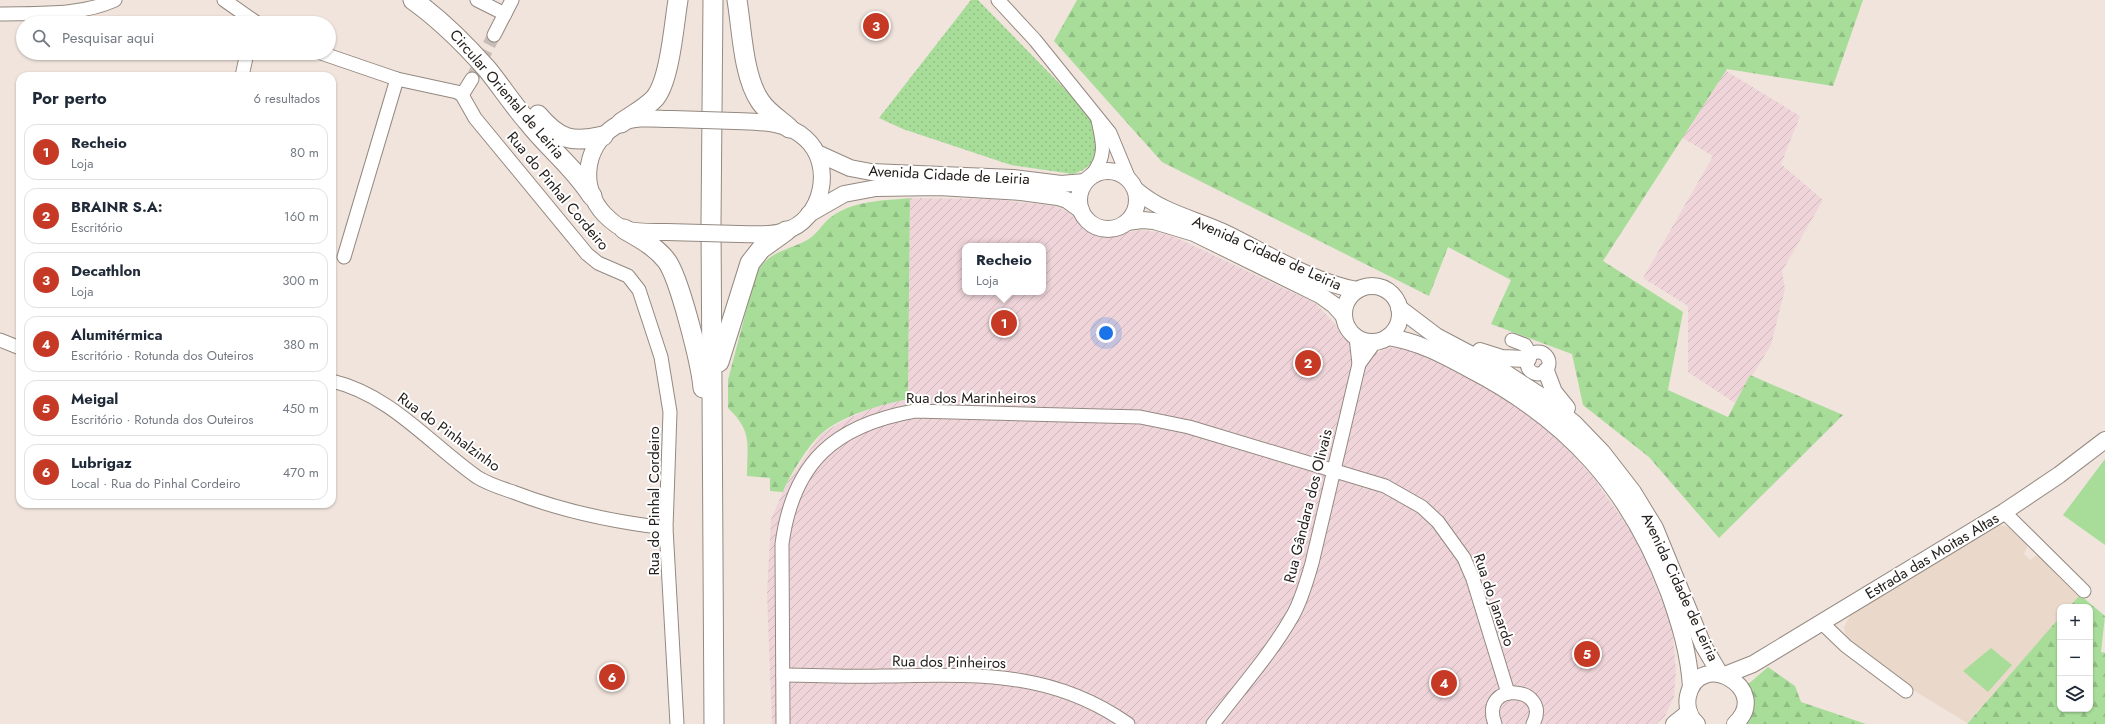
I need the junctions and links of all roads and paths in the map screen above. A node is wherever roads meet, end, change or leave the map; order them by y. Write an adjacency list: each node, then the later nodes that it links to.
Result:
1 (116, 0): 12 (street)
2 (224, 0): 14 (street)
3 (414, 0): 29 (highway, Circular Oriental de Leiria)
4 (434, 0): 25 (highway, Circular Oriental de Leiria)
5 (477, 0): 13 (street)
6 (512, 0): 13 (street)
7 (678, 0): 23 (highway)
8 (706, 0): 50 (highway)
9 (713, 0): 49 (highway)
10 (737, 0): 24 (highway)
11 (998, 0): 22 (street)
12 (0, 14)
13 (505, 14): 15 (street)
14 (245, 16)
15 (494, 35)
16 (336, 58): 19 (street)
17 (248, 60): 18 (street)
18 (243, 72)
19 (397, 79): 21 (street); 35 (street)
20 (472, 79): 21 (street)
21 (462, 95): 55 (street, Rua do Pinhal Cordeiro)
22 (1098, 118): 27 (street); 28 (street)
23 (621, 123): 24 (main road, bridge); 25 (main road)
24 (789, 128): 26 (main road)
25 (603, 136): 29 (main road)
26 (817, 153): 27 (main road, Avenida Cidade de Leiria); 31 (main road)
27 (1088, 179): 28 (main road); 30 (main road)
28 (1132, 185): 32 (main road); 36 (main road, Avenida Cidade de Leiria)
29 (592, 196): 33 (main road)
30 (1081, 210): 31 (main road, Avenida Cidade de Leiria); 32 (main road)
31 (809, 214): 34 (main road)
32 (1127, 222): 38 (main road, Avenida Cidade de Leiria)
33 (624, 229): 34 (main road, bridge); 50 (highway)
34 (786, 231): 49 (highway)
35 (344, 257)
36 (1358, 290): 37 (main road); 38 (main road)
37 (1399, 308): 40 (main road); 43 (main road, Avenida Cidade de Leiria)
38 (1344, 316): 39 (main road)
39 (1356, 337): 40 (main road); 46 (street, Rua Gândara dos Olivais)
40 (1381, 339): 46 (street, Rua Gândara dos Olivais); 61 (main road, Avenida Cidade de Leiria)
41 (0, 340): 44 (street)
42 (1512, 340): 45 (street)
43 (1447, 343): 45 (main road); 51 (main road, Avenida Cidade de Leiria)
44 (16, 346)
45 (1530, 357): 47 (street)
46 (1359, 364): 53 (street, Rua Gândara dos Olivais)
47 (1546, 371): 51 (main road)
48 (336, 383): 55 (street, Rua do Pinhalzinho)
49 (713, 387): 68 (highway)
50 (707, 412): 67 (highway)
51 (1591, 439): 59 (main road, Avenida Cidade de Leiria)
52 (2105, 440): 54 (main road, Estrada das Moitas Altas)
53 (1334, 469): 60 (street, Rua dos Marinheiros); 64 (street, Rua do Janardo); 71 (street, Rua Gândara dos Olivais)
54 (2004, 512): 56 (street); 57 (main road, Estrada das Moitas Altas)
55 (666, 528): 66 (street, Rua do Pinhal Cordeiro)
56 (2084, 591)
57 (1822, 623): 58 (main road, Estrada das Moitas Altas); 63 (street)
58 (1753, 664): 59 (main road, Estrada das Moitas Altas); 62 (main road)
59 (1723, 674): 61 (main road, Estrada das Moitas Altas); 62 (main road, Avenida Cidade de Leiria)
60 (783, 675): 69 (street, Rua dos Marinheiros); 70 (street, Rua dos Pinheiros)
61 (1692, 687): 65 (main road, Avenida Cidade de Leiria)
62 (1741, 688): 75 (main road)
63 (1906, 691)
64 (1508, 693): 72 (street); 73 (street)
65 (1693, 718): 74 (main road)
66 (677, 724)
67 (707, 724)
68 (714, 724)
69 (783, 724)
70 (1128, 724)
71 (1214, 724)
72 (1495, 724)
73 (1533, 724)
74 (1674, 724)
75 (1735, 724)

